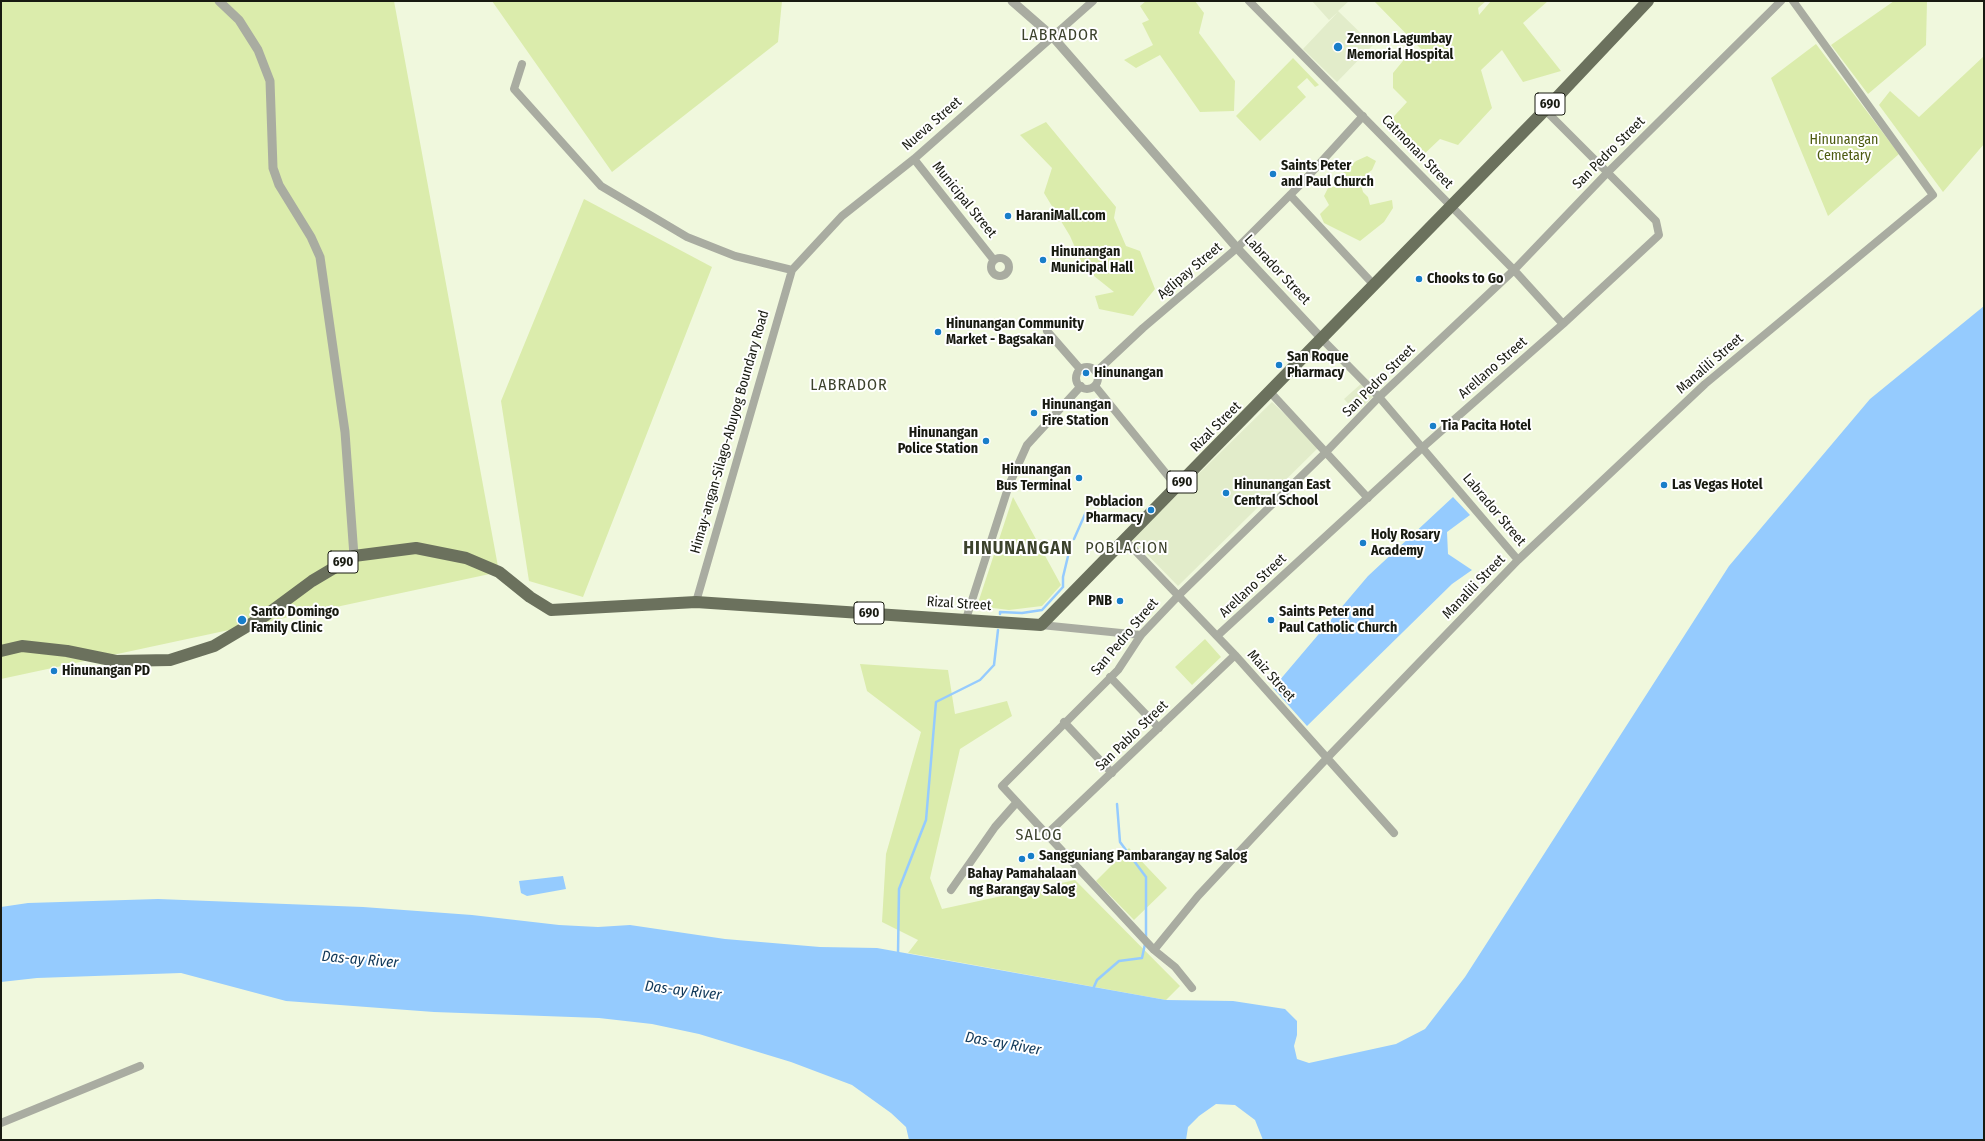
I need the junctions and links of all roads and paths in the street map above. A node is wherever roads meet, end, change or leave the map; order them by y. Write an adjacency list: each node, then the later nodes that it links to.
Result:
1 (219, 1): 35 (street)
2 (1012, 1): 8 (street, Labrador Street)
3 (1093, 1): 8 (street, Nueva Street)
4 (1249, 1): 11 (street, Catmonan Street)
5 (1648, 1): 10 (main road, 690)
6 (1781, 1): 13 (street, San Pedro Street)
7 (1793, 1): 36 (street, Manalili Street)
8 (1052, 36): 12 (street, Nueva Street); 16 (street, Labrador Street)
9 (522, 64): 18 (street)
10 (1545, 110): 13 (street, Arellano Street); 15 (main road, 690)
11 (1363, 116): 14 (street, Aglipay Street); 15 (street, Catmonan Street)
12 (914, 159): 17 (street, Municipal Street); 18 (street, Nueva Street)
13 (1607, 173): 19 (street, San Pedro Street); 21 (street, Arellano Street)
14 (1290, 195): 16 (street, Aglipay Street); 20 (street)
15 (1450, 206): 19 (street, Catmonan Street); 20 (main road, Rizal Street / 690)
16 (1237, 248): 23 (street, Labrador Street); 25 (street, Aglipay Street)
17 (993, 259)
18 (792, 270): 38 (street, Himay-angan-Silago-Abuyog Boundary Road)
19 (1514, 270): 21 (street, Catmonan Street); 29 (street, San Pedro Street)
20 (1374, 285): 23 (main road, Rizal Street / 690)
21 (1563, 324): 30 (street, Arellano Street)
22 (1047, 331): 24 (street)
23 (1322, 339): 28 (main road, Rizal Street / 690); 29 (street, Labrador Street)
24 (1081, 370): 25 (street); 26 (street)
25 (1096, 372): 27 (street)
26 (1080, 386): 27 (street); 39 (street)
27 (1094, 386): 32 (street)
28 (1270, 393): 31 (street); 32 (main road, Rizal Street / 690)
29 (1379, 397): 30 (street, Labrador Street); 31 (street, San Pedro Street)
30 (1423, 447): 33 (street, Arellano Street); 36 (street, Labrador Street)
31 (1326, 452): 33 (street); 37 (street, San Pedro Street)
32 (1177, 487): 34 (main road, Rizal Street / 690)
33 (1368, 498): 42 (street, Arellano Street)
34 (1125, 540): 37 (street, Maiz Street); 40 (main road, Rizal Street / 690)
35 (354, 556): 38 (main road, 690); 43 (main road, 690)
36 (1518, 560): 48 (street, Manalili Street)
37 (1179, 595): 41 (street, San Pedro Street); 42 (street, Maiz Street)
38 (696, 602): 39 (main road, Rizal Street / 690)
39 (966, 619): 40 (main road, Rizal Street / 690)
40 (1041, 625): 41 (street)
41 (1141, 635): 45 (street, San Pedro Street)
42 (1217, 636): 44 (street, Maiz Street)
43 (1, 651)
44 (1235, 655): 47 (street, San Pablo Street); 48 (street, Maiz Street)
45 (1110, 677): 46 (street, San Pedro Street); 47 (street)
46 (1064, 722): 49 (street); 50 (street, San Pedro Street)
47 (1159, 728): 49 (street, San Pablo Street)
48 (1328, 757): 51 (street, Maiz Street); 54 (street, Manalili Street)
49 (1112, 773): 52 (street, San Pablo Street)
50 (1017, 802): 52 (street); 53 (street)
51 (1394, 833)
52 (1046, 835): 54 (street)
53 (951, 890)
54 (1154, 950): 55 (street)
55 (1192, 988)
56 (140, 1066): 57 (street)
57 (1, 1123)

